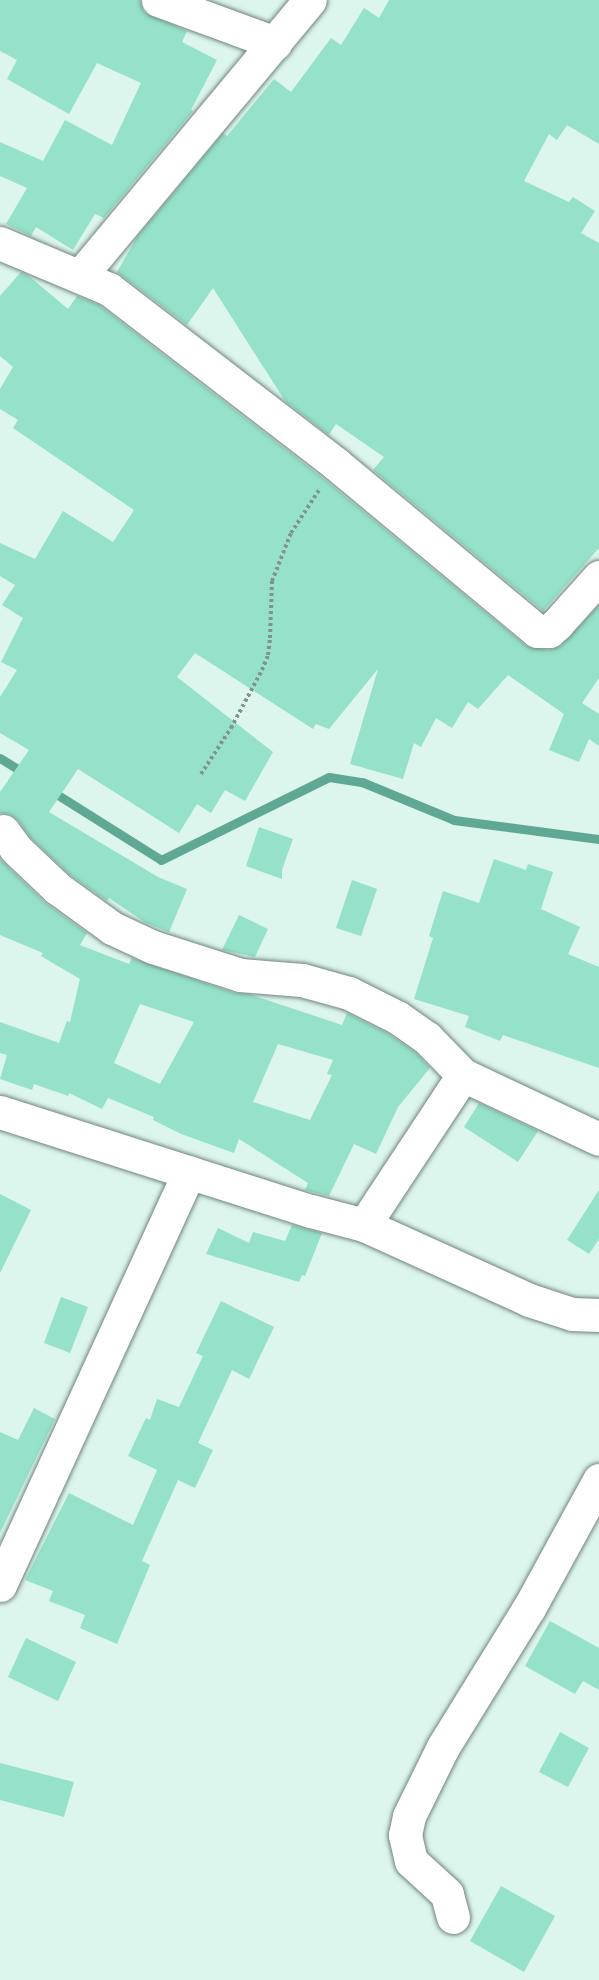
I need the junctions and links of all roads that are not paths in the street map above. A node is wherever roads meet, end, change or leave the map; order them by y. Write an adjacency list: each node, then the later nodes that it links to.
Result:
1 (158, 0): 3 (street)
2 (310, 0): 3 (street)
3 (275, 44): 5 (street)
4 (0, 243): 5 (street)
5 (80, 276): 6 (street)
6 (599, 577)
7 (3, 831): 8 (street)
8 (463, 1075): 10 (street); 12 (street)
9 (0, 1112): 11 (street)
10 (599, 1139)
11 (189, 1172): 12 (street); 15 (street)
12 (364, 1225): 13 (street)
13 (599, 1315)
14 (599, 1480): 16 (street)
15 (0, 1585)
16 (453, 1917)

